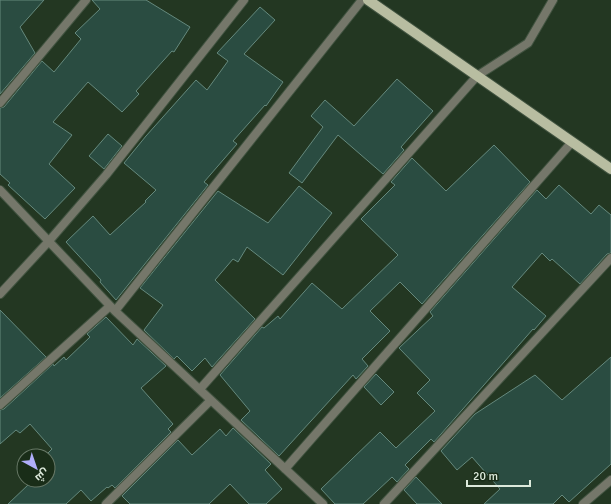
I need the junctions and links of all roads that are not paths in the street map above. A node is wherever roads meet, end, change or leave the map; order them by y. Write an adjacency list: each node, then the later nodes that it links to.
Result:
1 (86, 0): 7 (street)
2 (244, 0): 11 (street)
3 (362, 0): 14 (street)
4 (368, 0): 6 (main road)
5 (553, 0): 6 (street)
6 (478, 76): 8 (main road); 15 (street)
7 (0, 103)
8 (572, 142): 9 (main road); 18 (street)
9 (611, 169)
10 (0, 190): 11 (street)
11 (49, 241): 13 (street); 14 (street)
12 (611, 258): 22 (street)
13 (0, 294)
14 (112, 308): 15 (street); 17 (street)
15 (200, 389): 16 (street)
16 (211, 400): 18 (street); 20 (street)
17 (0, 404)
18 (285, 469): 21 (street)
19 (611, 480): 23 (street)
20 (106, 504)
21 (323, 504)
22 (384, 504)
23 (583, 504)

